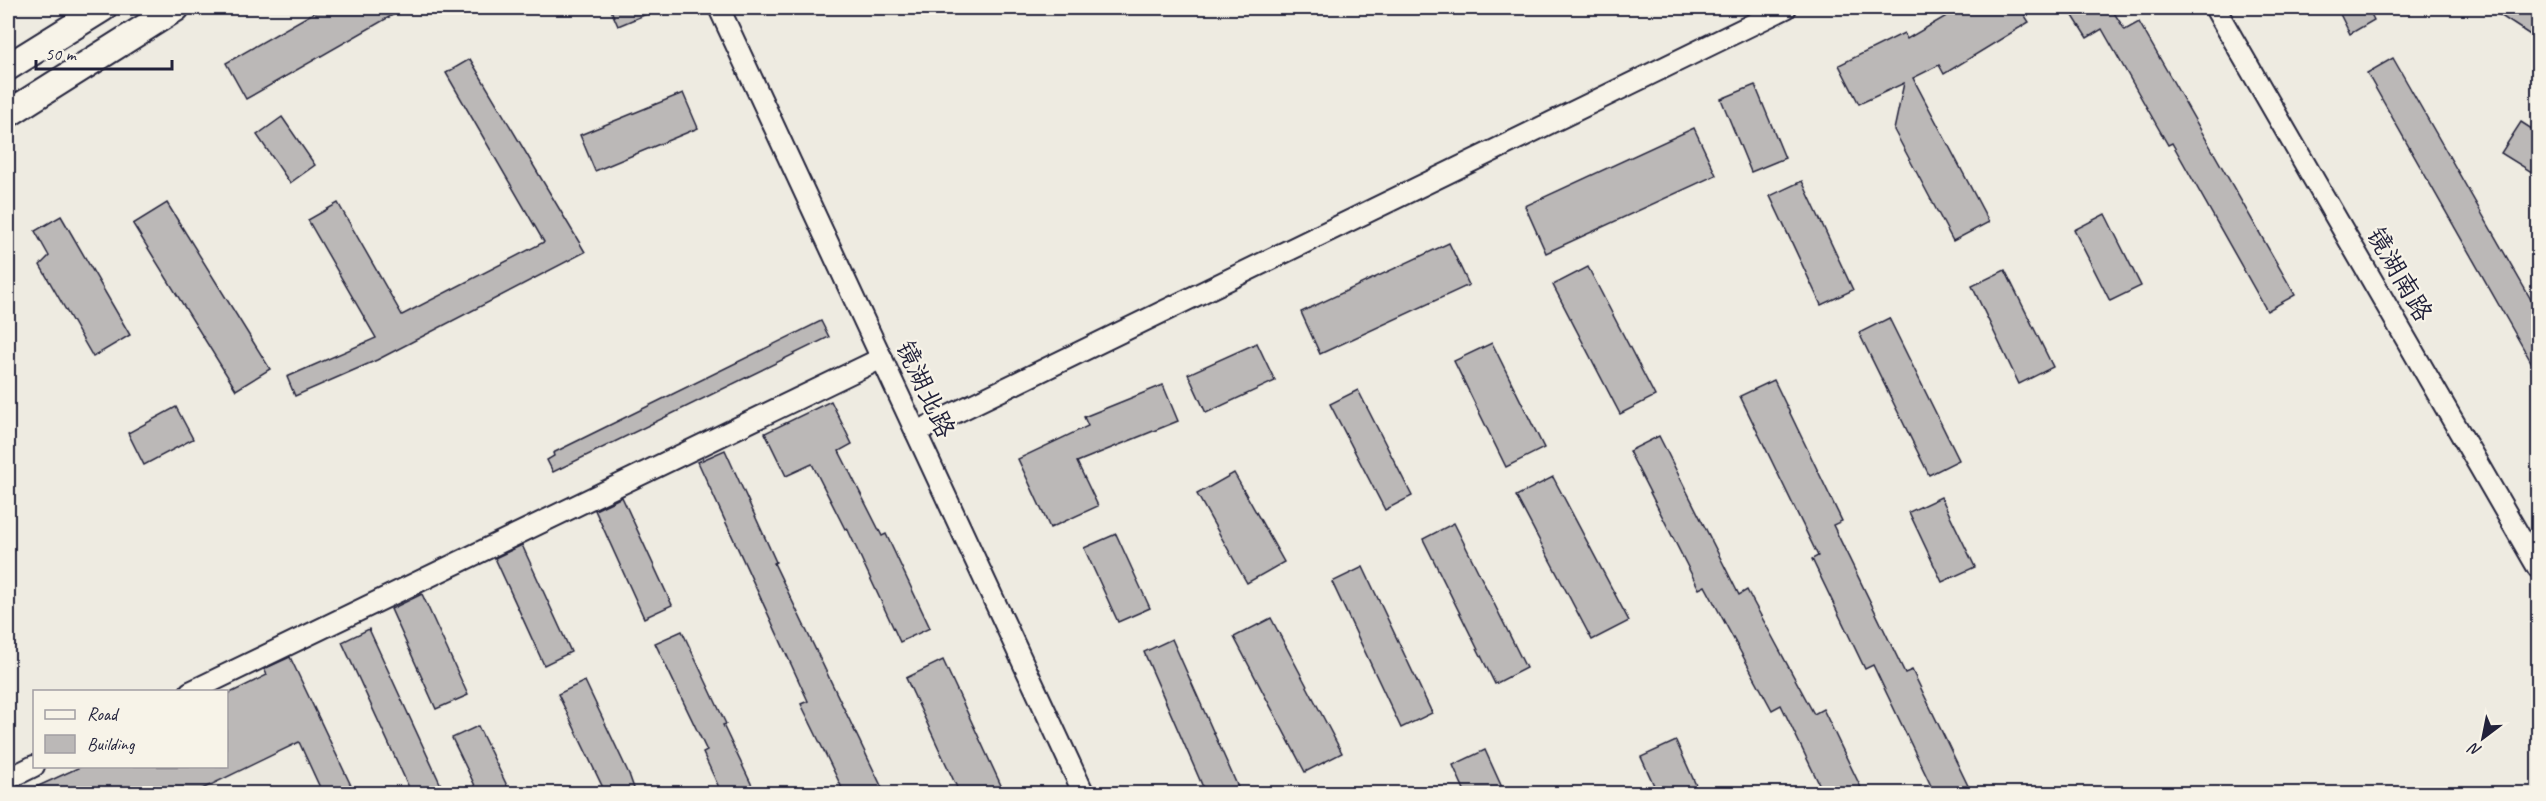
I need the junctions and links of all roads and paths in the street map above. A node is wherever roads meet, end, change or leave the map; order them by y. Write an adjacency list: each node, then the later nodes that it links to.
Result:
1 (103, 8): 6 (main road)
2 (176, 8): 7 (main road)
3 (719, 8): 8 (street, 镜湖北路)
4 (1786, 8): 9 (street)
5 (2215, 8): 10 (street, 镜湖南路)
6 (9, 60)
7 (8, 114)
8 (882, 358): 9 (street, 镜湖北路); 11 (street)
9 (916, 432): 14 (street, 镜湖北路)
10 (2538, 568)
11 (194, 690)
12 (33, 766): 13 (street)
13 (8, 779)
14 (1084, 794)

